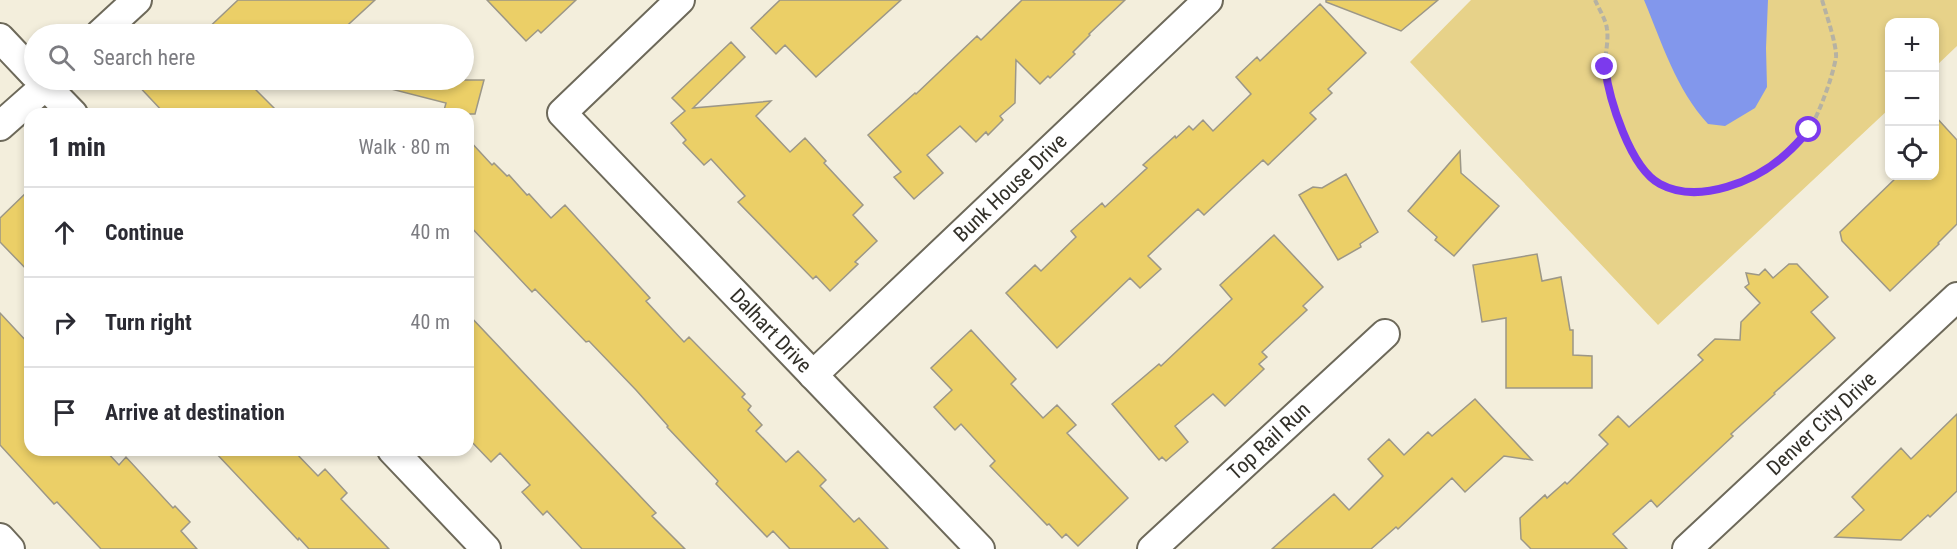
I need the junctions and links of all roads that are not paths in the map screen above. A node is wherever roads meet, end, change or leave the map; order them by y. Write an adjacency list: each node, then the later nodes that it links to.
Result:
1 (137, 0): 4 (street)
2 (680, 0): 13 (street, Dalhart Drive)
3 (1208, 0): 13 (street, Bunk House Drive)
4 (111, 24)
5 (0, 38): 6 (street)
6 (24, 61)
7 (33, 90): 10 (street)
8 (52, 90): 9 (street)
9 (68, 108)
10 (0, 126)
11 (1957, 297): 20 (street, Denver City Drive)
12 (1384, 334): 19 (street, Top Rail Run)
13 (813, 375): 18 (street, Dalhart Drive)
14 (398, 456): 17 (street)
15 (0, 538): 16 (street)
16 (10, 549)
17 (486, 549)
18 (980, 549)
19 (1152, 549)
20 (1688, 549)

